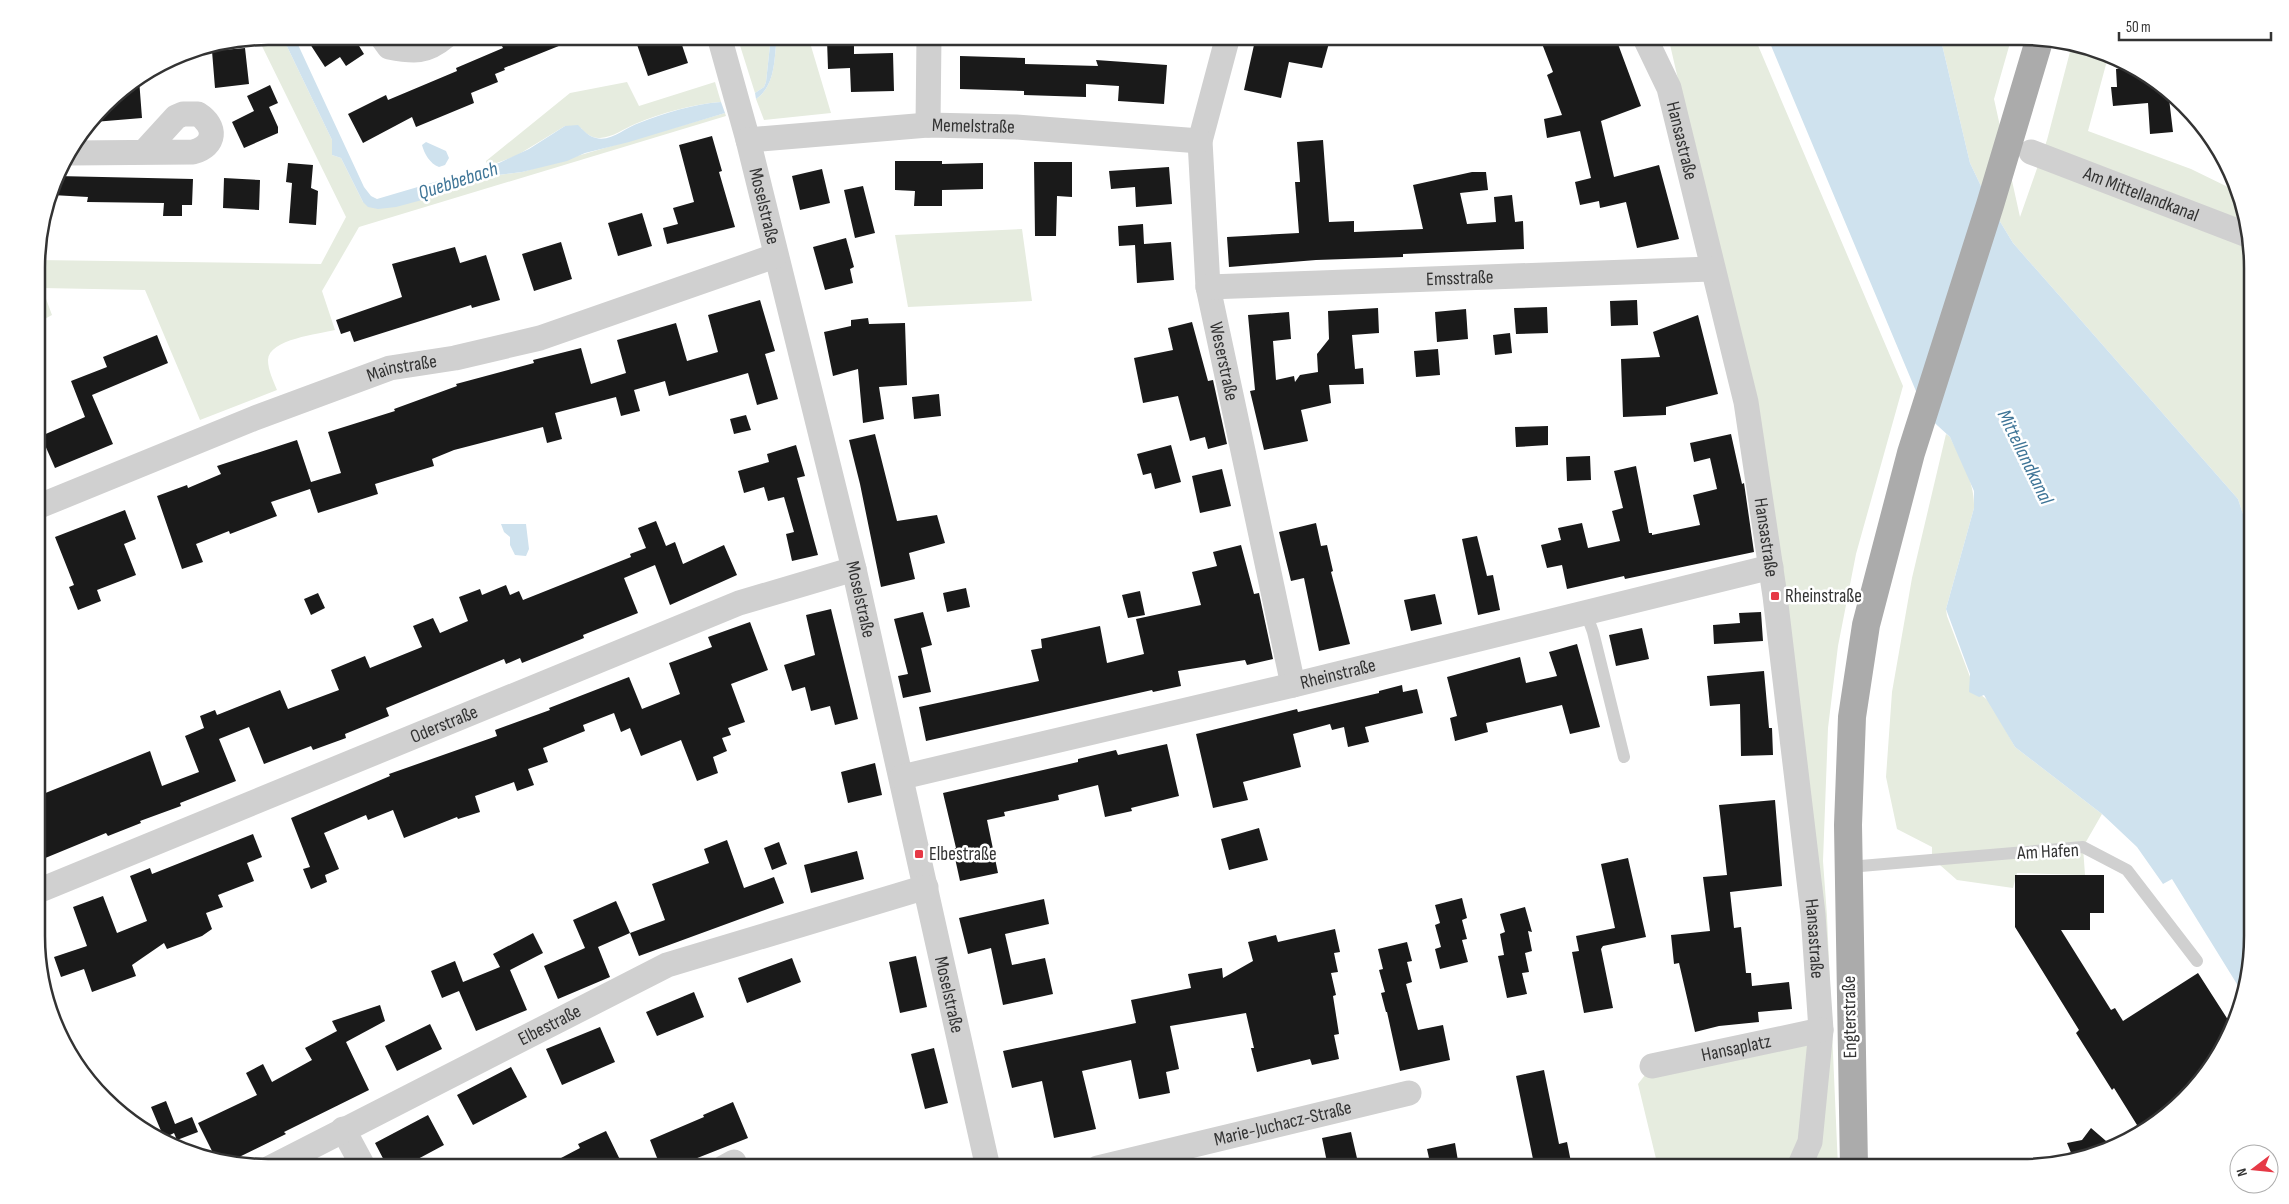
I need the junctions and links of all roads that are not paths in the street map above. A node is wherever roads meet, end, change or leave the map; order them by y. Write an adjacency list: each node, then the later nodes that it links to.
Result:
1 (388, 45): 2 (street)
2 (436, 45)
3 (722, 45): 9 (street, Moselstraße)
4 (929, 45): 8 (street)
5 (1226, 45): 10 (street, Weserstraße)
6 (1648, 45): 16 (street, Hansastraße)
7 (2037, 45): 25 (main road, Engterstraße)
8 (928, 125): 9 (street, Memelstraße); 10 (street, Memelstraße)
9 (748, 140): 15 (street, Moselstraße)
10 (1200, 141): 17 (street, Weserstraße)
11 (144, 152): 13 (street)
12 (2031, 152): 14 (street, Am Mittellandkanal)
13 (77, 153)
14 (2241, 233)
15 (775, 256): 18 (street, Mainstraße); 20 (street, Moselstraße)
16 (1712, 269): 17 (street, Emsstraße); 19 (street, Hansastraße)
17 (1208, 287): 22 (street, Weserstraße)
18 (45, 504)
19 (1771, 567): 21 (street, Rheinstraße); 29 (street, Hansastraße)
20 (854, 569): 24 (street, Moselstraße); 26 (street, Oderstraße)
21 (1586, 613): 22 (street, Rheinstraße); 23 (lane)
22 (1293, 685): 24 (street, Rheinstraße)
23 (1624, 757)
24 (902, 777): 27 (street, Moselstraße)
25 (1849, 867): 28 (lane, Am Hafen); 38 (main road, Engterstraße)
26 (45, 888)
27 (926, 888): 32 (street, Elbestraße); 35 (street, Moselstraße)
28 (2197, 962)
29 (1821, 1030): 30 (street, Hansaplatz); 37 (street, Hansastraße)
30 (1652, 1066)
31 (1409, 1093): 36 (street, Marie-Juchacz-Straße)
32 (343, 1129): 33 (street, Elbestraße); 34 (street)
33 (287, 1159)
34 (359, 1159)
35 (986, 1159)
36 (1135, 1159)
37 (1803, 1159)
38 (1854, 1159)

